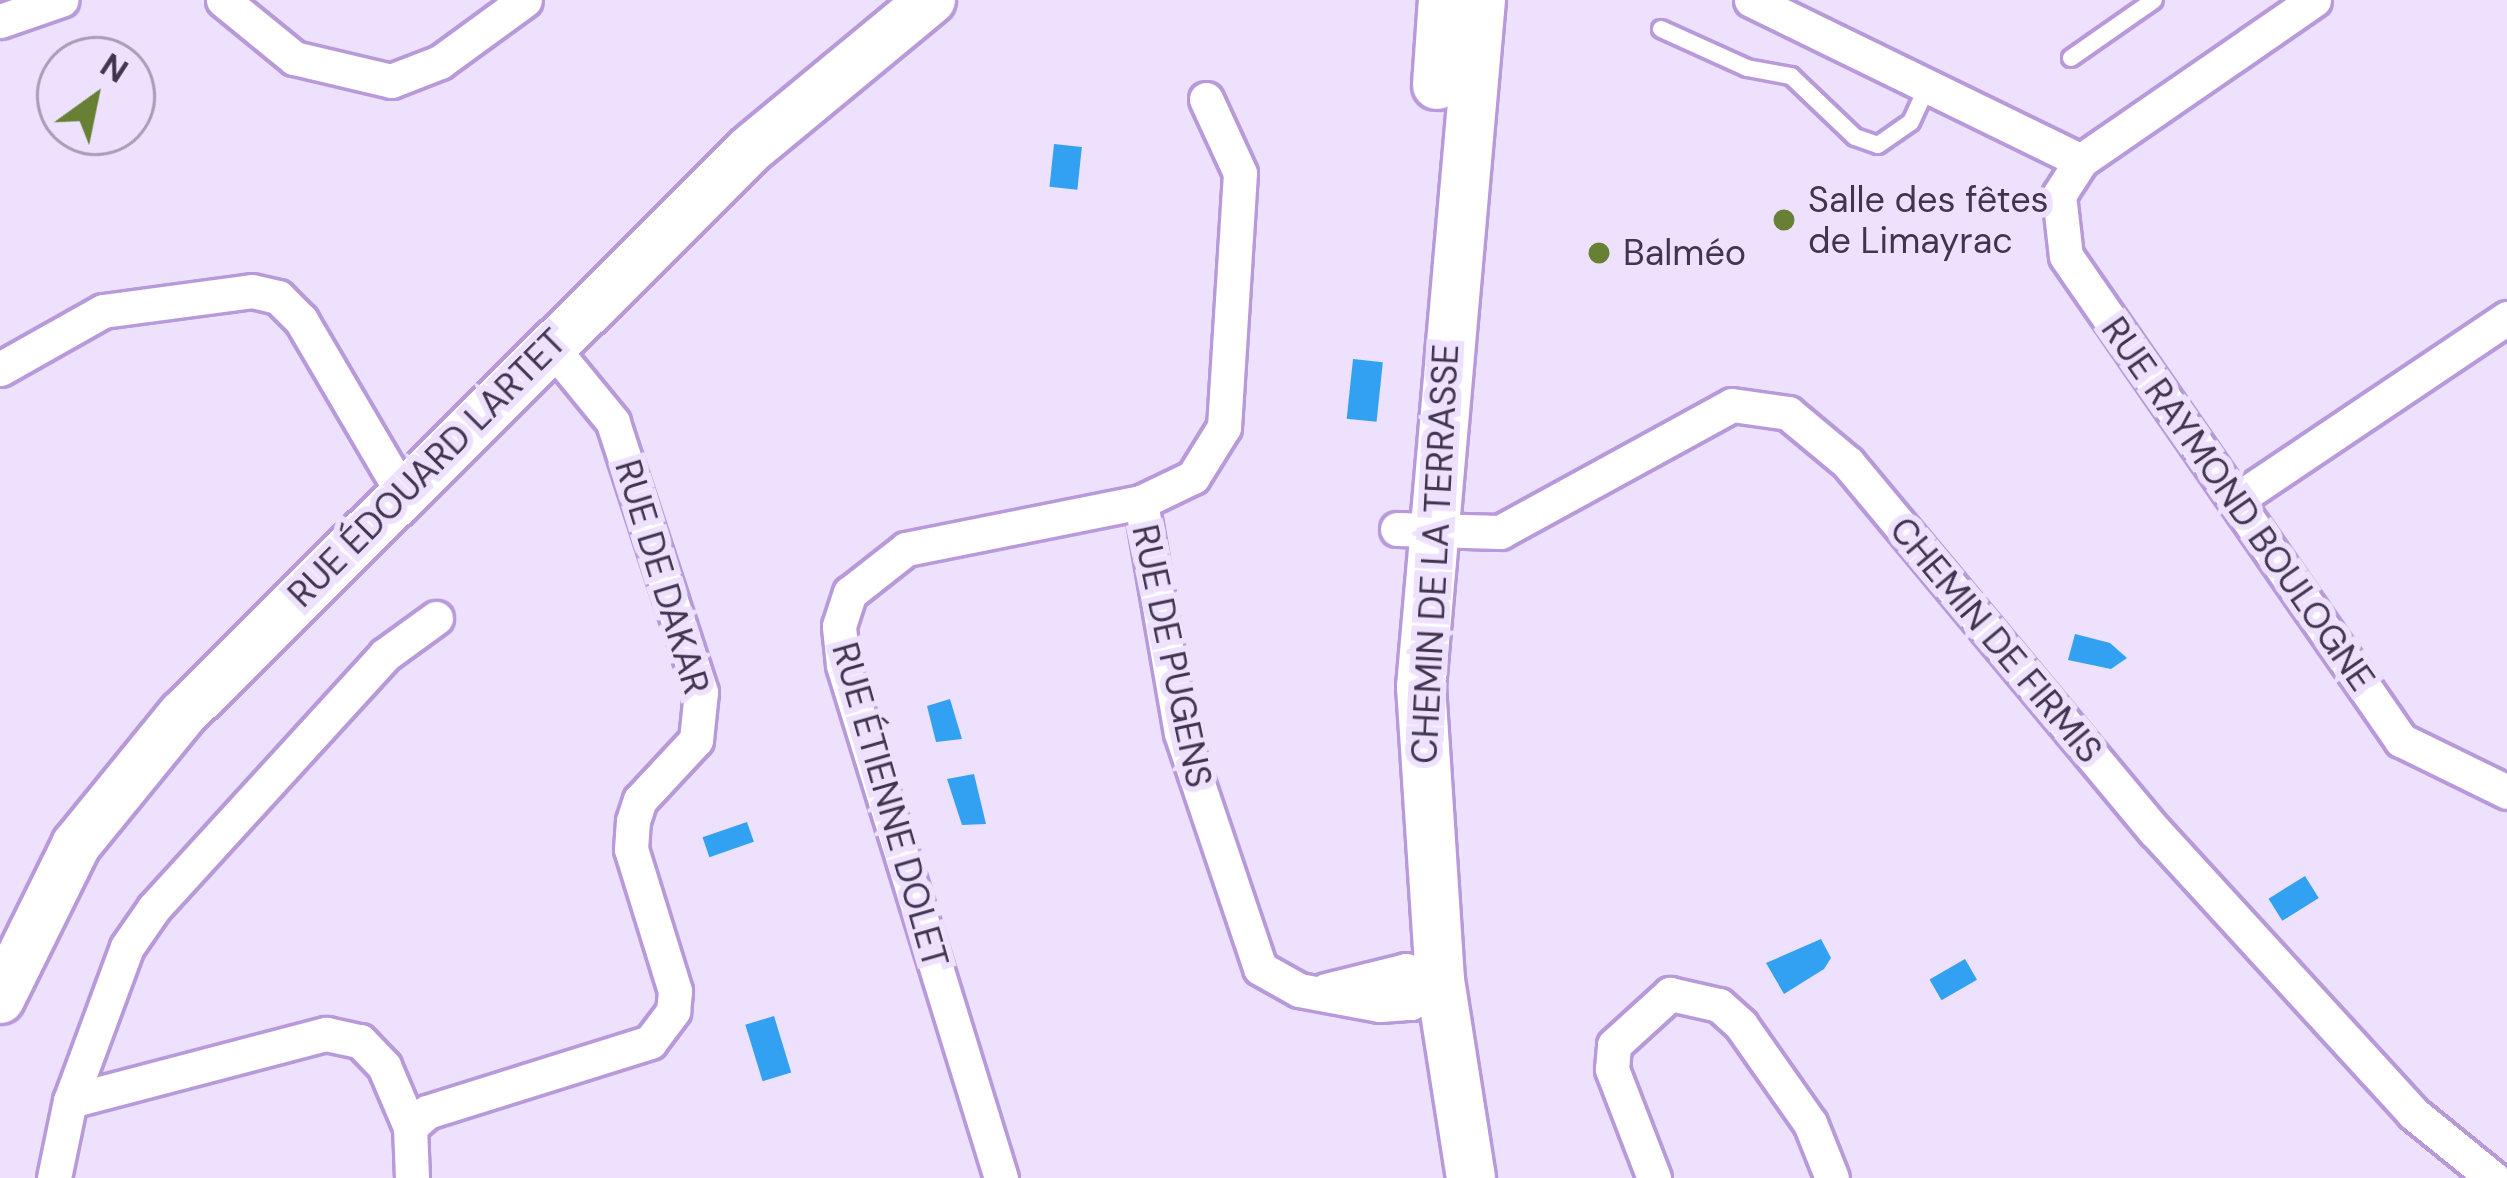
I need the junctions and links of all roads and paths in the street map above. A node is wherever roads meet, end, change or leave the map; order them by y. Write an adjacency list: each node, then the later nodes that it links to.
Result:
1 (61, 0): 10 (street)
2 (223, 0): 3 (street)
3 (525, 0)
4 (931, 0): 17 (street, RUE ÉDOUARD LARTET)
5 (1443, 0): 22 (street, CHEMIN DE LA TERRASSE)
6 (1481, 0): 22 (street, CHEMIN DE LA TERRASSE)
7 (1751, 0): 13 (street)
8 (2154, 0): 12 (lane)
9 (2314, 0): 15 (street)
10 (0, 21)
11 (1661, 28): 13 (lane)
12 (2072, 58)
13 (1928, 85): 15 (street)
14 (1206, 99): 21 (street, RUE DE PUGENS)
15 (2081, 161): 20 (street, RUE RAYMOND BOULOGNE)
16 (2507, 318): 20 (street)
17 (550, 345): 19 (street, RUE ÉDOUARD LARTET); 28 (street, RUE DE DAKAR)
18 (0, 369): 19 (street)
19 (402, 492): 26 (street, RUE ÉDOUARD LARTET)
20 (2239, 498): 24 (street, RUE RAYMOND BOULOGNE)
21 (1141, 502): 25 (street, RUE DE PUGENS); 31 (street, RUE ÉTIENNE DOLET)
22 (1414, 531): 25 (street, CHEMIN DE LA TERRASSE); 36 (street, CHEMIN DE FIRMIS)
23 (436, 618): 27 (street)
24 (2507, 792)
25 (1419, 985): 32 (street, CHEMIN DE LA TERRASSE); 33 (street, CHEMIN DE LA TERRASSE)
26 (0, 999)
27 (70, 1101): 28 (street); 29 (street)
28 (410, 1127): 30 (street)
29 (54, 1178)
30 (412, 1178)
31 (1000, 1178)
32 (1439, 1178)
33 (1471, 1178)
34 (1654, 1178): 35 (street)
35 (1832, 1178)
36 (2493, 1178)

